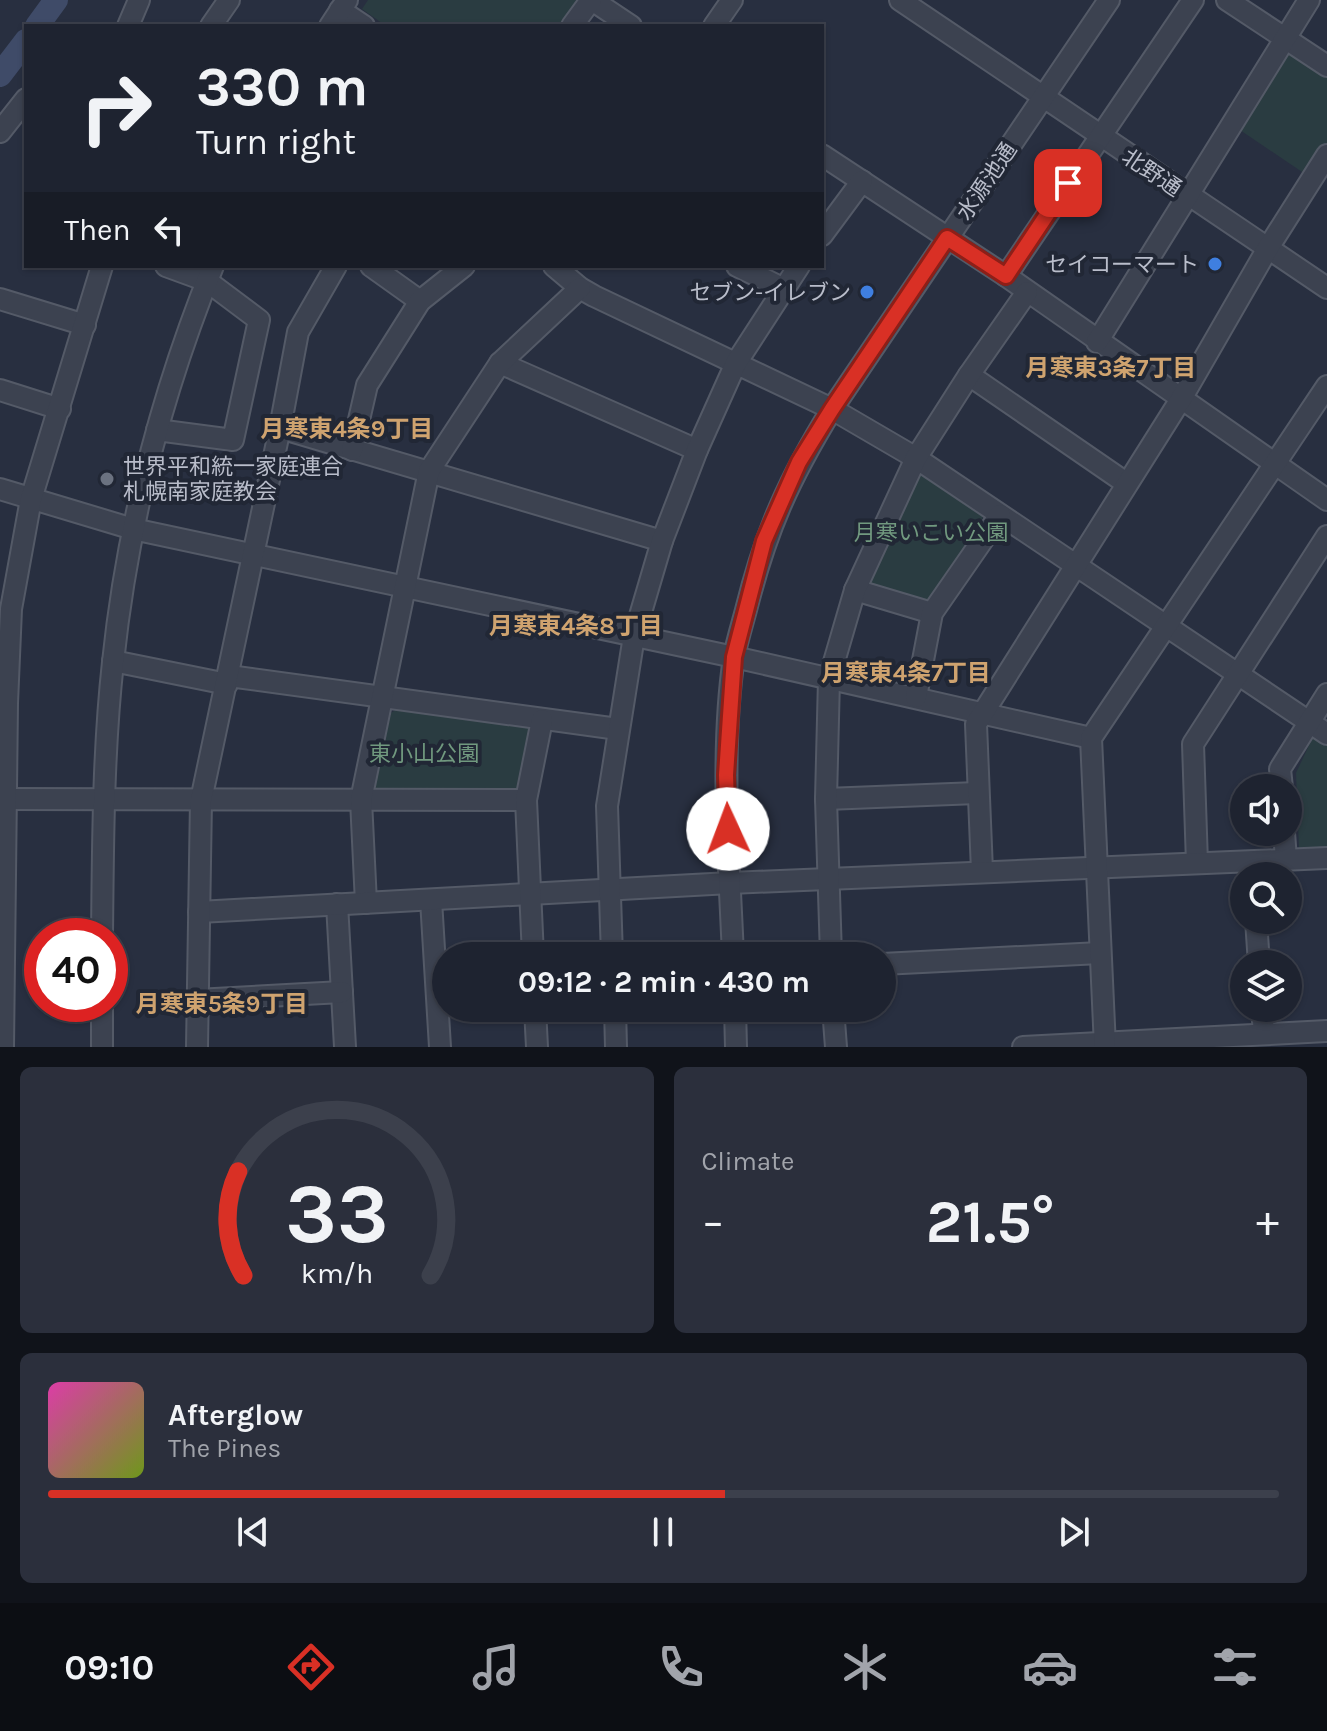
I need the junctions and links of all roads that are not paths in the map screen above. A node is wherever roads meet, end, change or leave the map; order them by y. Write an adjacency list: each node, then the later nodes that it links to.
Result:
1 (139, 0): 11 (street)
2 (229, 0): 12 (street)
3 (732, 0): 16 (street)
4 (900, 0): 19 (street, 北野通)
5 (1109, 0): 19 (street, 水源池通)
6 (1193, 0): 22 (street)
7 (1227, 0): 17 (street)
8 (1309, 0): 17 (street)
9 (597, 1): 14 (street); 15 (street)
10 (339, 12): 13 (street)
11 (129, 24)
12 (212, 24)
13 (360, 24)
14 (574, 24)
15 (628, 24)
16 (715, 24)
17 (1285, 38): 18 (street); 26 (street)
18 (1327, 66)
19 (1041, 97): 22 (street, 北野通); 28 (street, 水源池通)
20 (24, 103): 21 (street)
21 (12, 127)
22 (1099, 137): 26 (street, 北野通); 39 (street)
23 (1327, 155): 29 (street)
24 (824, 156): 25 (street)
25 (862, 181): 27 (street); 28 (street)
26 (1187, 195): 29 (street, 北野通); 47 (street)
27 (824, 232)
28 (947, 238): 39 (street); 55 (street, 水源池通)
29 (1268, 248): 42 (street, 北野通); 53 (street)
30 (101, 268): 46 (street)
31 (179, 268): 38 (street)
32 (335, 268): 56 (street)
33 (374, 268): 45 (street)
34 (461, 268): 45 (street)
35 (556, 268): 40 (street)
36 (741, 268): 41 (street)
37 (797, 268): 41 (street)
38 (210, 273): 57 (street); 57 (street)
39 (1006, 276): 43 (street)
40 (580, 288): 48 (street); 49 (street)
41 (782, 288): 49 (street)
42 (1327, 288)
43 (1027, 292): 47 (street); 50 (street)
44 (0, 299): 46 (street)
45 (420, 301): 58 (street)
46 (85, 325): 54 (street)
47 (1097, 342): 53 (street)
48 (500, 363): 59 (street); 62 (street)
49 (736, 363): 55 (street); 59 (street)
50 (969, 375): 60 (street); 63 (street)
51 (1327, 386): 61 (street)
52 (0, 390): 54 (street)
53 (1181, 399): 61 (street); 63 (street)
54 (60, 409): 65 (street)
55 (832, 409): 60 (street); 79 (street, 水源池通)
56 (280, 428): 58 (street); 71 (street)
57 (157, 430): 68 (street)
58 (352, 450): 62 (street)
59 (697, 450): 70 (street)
60 (916, 458): 67 (street); 74 (street)
61 (1275, 464): 66 (street); 77 (street)
62 (429, 471): 70 (street); 73 (street)
63 (1126, 483): 72 (street)
64 (0, 489): 65 (street)
65 (31, 499): 68 (street); 75 (street)
66 (1327, 500)
67 (1000, 515): 72 (street); 76 (street)
68 (133, 529): 71 (street); 80 (street)
69 (1327, 536): 81 (street)
70 (662, 541): 78 (street)
71 (251, 554): 73 (street); 83 (street)
72 (1076, 567): 77 (street); 88 (street)
73 (406, 587): 78 (street); 86 (street)
74 (855, 590): 76 (street); 82 (street)
75 (6, 606): 87 (street)
76 (932, 613): 85 (street)
77 (1163, 626): 81 (street); 93 (street)
78 (634, 636): 79 (street); 91 (street)
79 (734, 657): 82 (street); 111 (street, 水源池通)
80 (113, 661): 83 (street); 97 (street)
81 (1237, 674): 90 (street); 106 (street)
82 (829, 679): 85 (street); 98 (street)
83 (228, 680): 86 (street); 99 (street)
84 (1327, 694): 90 (street)
85 (916, 697): 88 (street)
86 (384, 698): 89 (street); 100 (street)
87 (4, 700): 96 (street)
88 (983, 712): 93 (street); 95 (street)
89 (542, 720): 91 (street); 101 (street)
90 (1309, 722): 92 (street); 94 (street)
91 (618, 729): 112 (street)
92 (1327, 734)
93 (1091, 738): 108 (street)
94 (1281, 774)
95 (977, 793): 98 (street); 109 (street)
96 (4, 799): 97 (street); 126 (street)
97 (104, 799): 99 (street); 118 (street)
98 (826, 799): 110 (street)
99 (201, 800): 100 (street); 117 (street)
100 (361, 800): 101 (street); 115 (street)
101 (526, 800): 113 (street)
102 (1285, 846): 104 (street)
103 (1327, 858): 104 (street)
104 (1286, 860): 105 (street)
105 (1279, 862)
106 (1197, 863): 107 (street); 108 (street)
107 (1230, 867)
108 (1097, 869): 109 (street); 123 (street)
109 (982, 871): 110 (street)
110 (827, 881): 111 (street); 122 (street)
111 (730, 883): 112 (street); 121 (street, 水源池通)
112 (610, 889): 113 (street); 120 (street)
113 (530, 894): 114 (street); 119 (street)
114 (431, 900): 115 (street); 141 (street)
115 (366, 903): 116 (street)
116 (337, 904): 117 (street); 125 (street)
117 (199, 912): 127 (street)
118 (102, 918)
119 (532, 942)
120 (612, 942)
121 (732, 942)
122 (830, 942)
123 (1100, 953): 124 (street); 136 (street)
124 (896, 963)
125 (342, 992): 127 (street); 140 (street)
126 (2, 997): 137 (street)
127 (196, 1000): 139 (street)
128 (102, 1022): 138 (street)
129 (536, 1022): 142 (street)
130 (615, 1022): 143 (street)
131 (735, 1022): 144 (street)
132 (834, 1022): 145 (street)
133 (1263, 1022): 135 (street)
134 (1327, 1031): 135 (street)
135 (1264, 1034): 136 (street)
136 (1105, 1045): 146 (street)
137 (3, 1047)
138 (102, 1047)
139 (197, 1047)
140 (345, 1047)
141 (440, 1047)
142 (537, 1047)
143 (616, 1047)
144 (736, 1047)
145 (836, 1047)
146 (1023, 1047)

